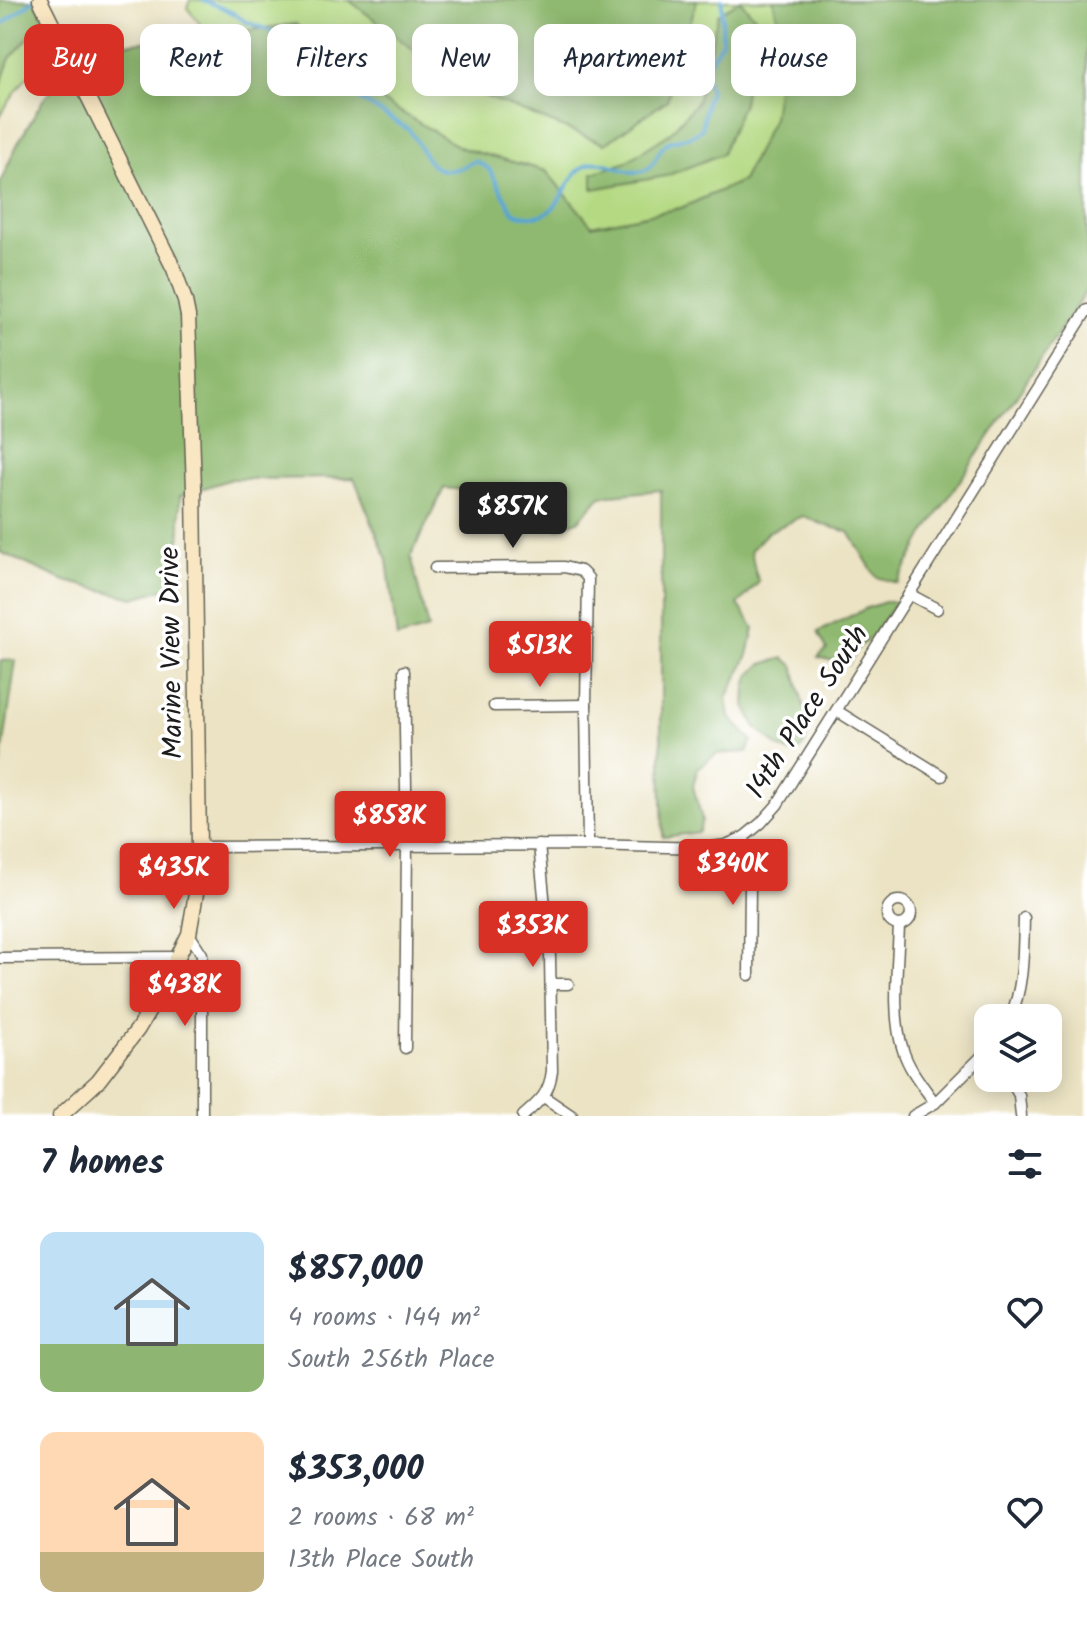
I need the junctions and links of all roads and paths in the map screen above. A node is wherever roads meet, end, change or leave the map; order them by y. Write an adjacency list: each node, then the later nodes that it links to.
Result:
1 (40, 0): 15 (main road, Marine View Drive)
2 (1087, 310): 4 (street, 14th Place South)
3 (435, 568): 7 (street)
4 (909, 594): 5 (street); 9 (street, 14th Place South)
5 (937, 609)
6 (404, 671): 12 (street)
7 (586, 705): 8 (street); 14 (street)
8 (494, 706)
9 (837, 711): 10 (street); 11 (street, 14th Place South)
10 (942, 776)
11 (744, 837): 14 (street, 14th Place South); 21 (street)
12 (407, 845): 13 (street, 14th Place South); 15 (street, 14th Place South); 25 (street)
13 (539, 845): 14 (street, 14th Place South); 22 (street)
14 (588, 845)
15 (199, 847): 18 (main road, Marine View Drive)
16 (1024, 918): 24 (street)
17 (899, 925): 29 (street)
18 (189, 934): 19 (main road, Marine View Drive); 31 (street)
19 (179, 957): 20 (street); 30 (main road, Marine View Drive)
20 (0, 958)
21 (749, 975)
22 (551, 984): 23 (street); 28 (street)
23 (568, 984)
24 (1015, 1004)
25 (405, 1048)
26 (974, 1064): 29 (street)
27 (1017, 1092): 35 (street)
28 (544, 1097): 32 (street); 33 (street)
29 (935, 1103): 34 (street)
30 (60, 1116)
31 (202, 1116)
32 (523, 1116)
33 (572, 1116)
34 (913, 1116)
35 (1021, 1116)

